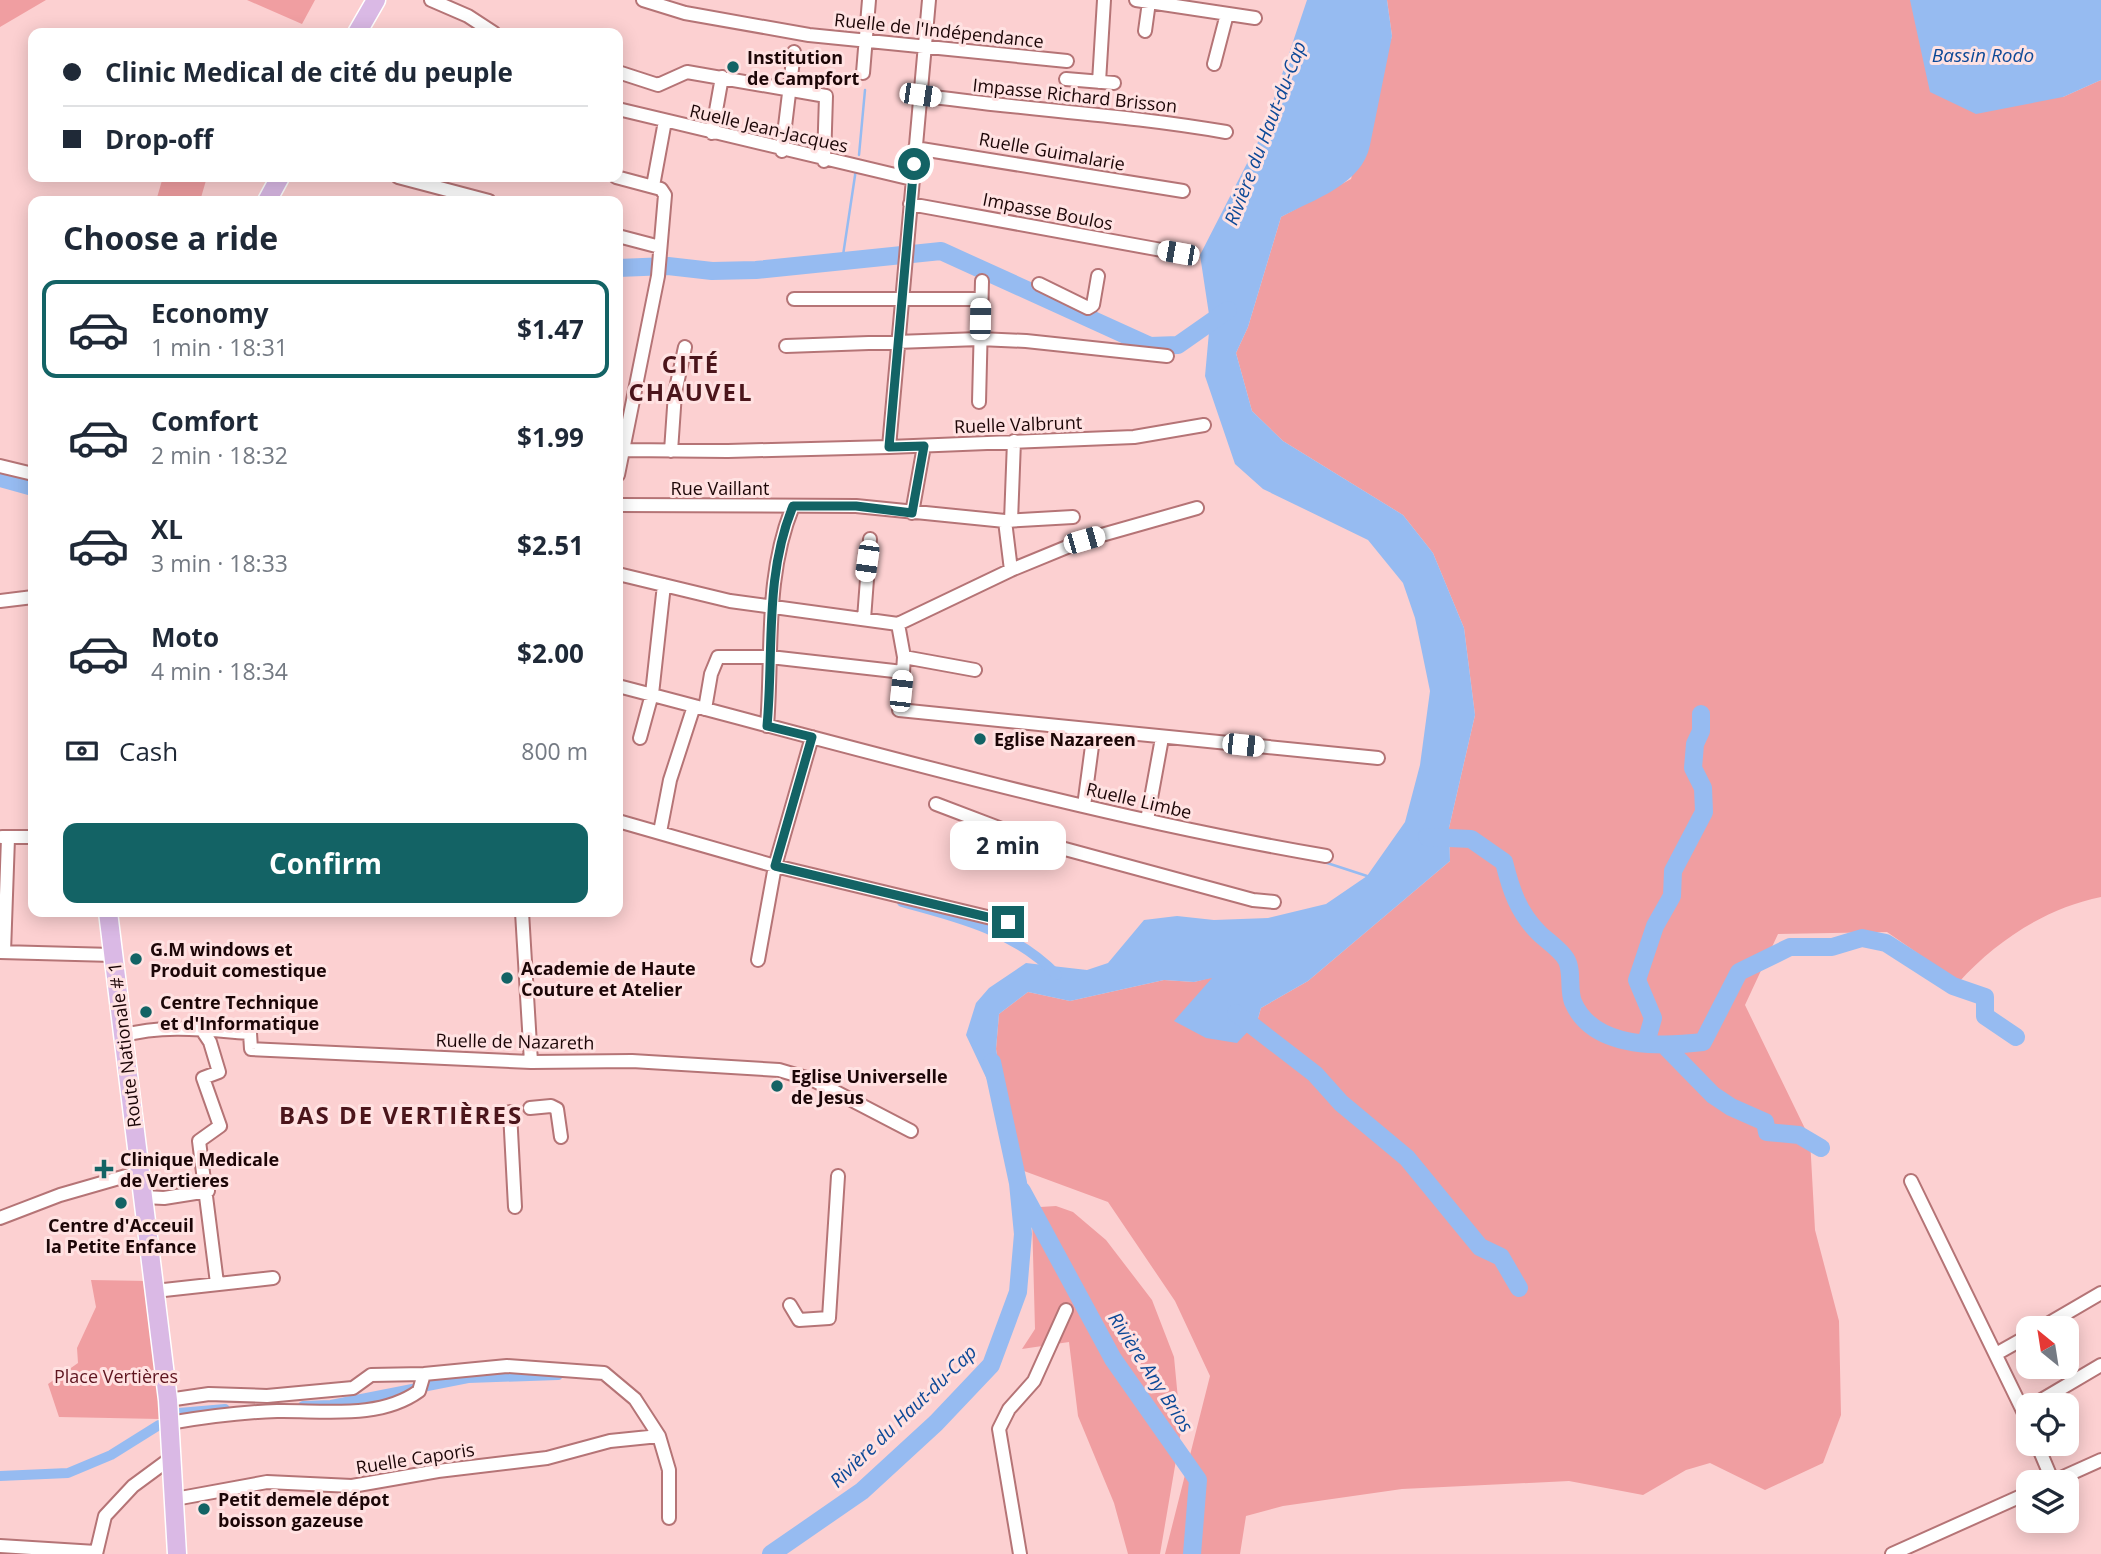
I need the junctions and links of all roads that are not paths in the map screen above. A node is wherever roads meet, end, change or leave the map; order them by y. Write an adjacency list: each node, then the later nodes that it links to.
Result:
1 (376, 0): 10 (main road)
2 (431, 0): 11 (street)
3 (643, 0): 13 (street, Ruelle de l'Indépendance)
4 (869, 0): 13 (street)
5 (929, 0): 14 (street)
6 (1104, 0): 22 (street)
7 (1143, 1): 8 (street); 12 (street)
8 (1227, 14): 9 (street); 17 (street)
9 (1255, 18)
10 (360, 28)
11 (486, 28)
12 (1145, 31)
13 (864, 42): 14 (street, Ruelle de l'Indépendance); 18 (street)
14 (925, 45): 16 (street, Ruelle de l'Indépendance); 25 (street)
15 (794, 51): 24 (street)
16 (1068, 61)
17 (1214, 64)
18 (863, 73)
19 (623, 74): 20 (street)
20 (722, 77): 24 (street); 29 (street)
21 (1066, 79): 22 (street)
22 (1098, 82): 23 (street)
23 (1114, 83)
24 (790, 89): 31 (street); 32 (street)
25 (920, 95): 28 (street, Impasse Richard Brisson); 30 (street)
26 (623, 110): 27 (street, Ruelle Jean-Jacques)
27 (665, 121): 29 (street, Ruelle Jean-Jacques); 36 (street)
28 (1226, 132)
29 (712, 133): 31 (street, Ruelle Jean-Jacques)
30 (915, 148): 34 (street); 37 (street, Ruelle Guimalarie)
31 (782, 151): 32 (street, Ruelle Jean-Jacques)
32 (824, 160): 34 (street, Ruelle Jean-Jacques)
33 (623, 179): 36 (street)
34 (912, 179): 39 (street)
35 (417, 182): 38 (street)
36 (653, 186): 41 (street)
37 (1182, 191)
38 (470, 196)
39 (910, 204): 42 (street, Impasse Boulos); 46 (street)
40 (623, 237): 41 (street)
41 (660, 247): 56 (street)
42 (1178, 253)
43 (1098, 276): 45 (street)
44 (982, 281): 48 (street)
45 (1038, 284)
46 (902, 297): 47 (street); 48 (street); 50 (street)
47 (794, 299)
48 (981, 299): 49 (street)
49 (979, 340): 50 (street); 53 (street); 54 (street)
50 (897, 342): 51 (street); 60 (street)
51 (786, 346)
52 (685, 347): 61 (street)
53 (1167, 356)
54 (979, 402)
55 (1204, 425): 57 (street, Ruelle Valbrunt)
56 (623, 437)
57 (1014, 441): 59 (street, Ruelle Valbrunt); 69 (street)
58 (623, 442): 61 (street, Ruelle Valbrunt)
59 (924, 446): 60 (street, Ruelle Valbrunt); 67 (street)
60 (889, 447): 61 (street, Ruelle Valbrunt)
61 (671, 451)
62 (0, 466): 63 (street)
63 (28, 473)
64 (623, 505): 65 (street, Rue Vaillant)
65 (793, 506): 67 (street, Rue Vaillant); 76 (street)
66 (1197, 508): 71 (street)
67 (912, 513): 69 (street, Rue Vaillant)
68 (1073, 517): 69 (street, Rue Vaillant)
69 (1008, 521): 71 (street)
70 (870, 539): 77 (street)
71 (1012, 570): 78 (street)
72 (623, 575): 73 (street)
73 (664, 585): 76 (street); 84 (street)
74 (28, 598): 75 (street)
75 (0, 601)
76 (771, 607): 77 (street); 79 (street)
77 (864, 619): 78 (street)
78 (898, 624): 80 (street)
79 (770, 657): 82 (street); 85 (street); 86 (street)
80 (904, 657): 81 (street); 82 (street)
81 (975, 670)
82 (903, 672): 87 (street)
83 (623, 687): 84 (street, Ruelle Limbe)
84 (652, 694): 85 (street, Ruelle Limbe); 89 (street)
85 (700, 708): 86 (street, Ruelle Limbe); 96 (street)
86 (767, 726): 88 (street, Ruelle Limbe)
87 (1094, 731): 90 (street); 93 (street)
88 (812, 737): 93 (street, Ruelle Limbe); 100 (street)
89 (640, 738)
90 (1162, 738): 91 (street); 94 (street)
91 (1378, 758)
92 (936, 804): 101 (street)
93 (1084, 806): 94 (street, Ruelle Limbe)
94 (1147, 820): 99 (street, Ruelle Limbe)
95 (623, 822): 96 (street)
96 (660, 832): 100 (street)
97 (4, 837): 98 (street); 105 (street)
98 (28, 837)
99 (1326, 856)
100 (775, 866): 104 (street); 107 (street)
101 (1274, 902)
102 (109, 917): 106 (main road, Route Nationale # 1)
103 (522, 917): 110 (street)
104 (1008, 922)
105 (2, 952): 106 (street)
106 (113, 955): 109 (main road, Route Nationale # 1)
107 (758, 960)
108 (202, 1030): 109 (street, Ruelle de Nazareth); 110 (street, Ruelle de Nazareth); 118 (street)
109 (122, 1036): 115 (main road, Route Nationale # 1)
110 (531, 1062): 113 (street, Ruelle de Nazareth)
111 (530, 1108): 114 (street)
112 (510, 1112): 120 (street)
113 (911, 1132)
114 (561, 1136)
115 (140, 1172): 119 (main road, Route Nationale # 1); 121 (street)
116 (838, 1176): 126 (street)
117 (1911, 1181): 130 (street)
118 (208, 1191): 119 (street); 123 (street)
119 (143, 1198): 124 (main road, Route Nationale # 1)
120 (515, 1207)
121 (0, 1218)
122 (273, 1278): 123 (street)
123 (217, 1283): 124 (street)
124 (155, 1291): 135 (main road, Route Nationale # 1)
125 (2101, 1293): 128 (street)
126 (790, 1305)
127 (1066, 1310): 147 (street)
128 (2062, 1316)
129 (2016, 1343): 130 (street)
130 (1996, 1354): 133 (street)
131 (2101, 1365): 134 (street)
132 (424, 1374): 135 (street); 136 (street); 137 (street)
133 (2018, 1393)
134 (2058, 1393)
135 (168, 1400): 136 (main road, Route Nationale # 1)
136 (169, 1423): 138 (main road, Route Nationale # 1)
137 (659, 1437): 142 (street, Ruelle Caporis); 143 (street)
138 (171, 1458): 142 (main road, Route Nationale # 1); 145 (street)
139 (2101, 1461): 140 (street)
140 (2079, 1471)
141 (2016, 1498): 148 (street)
142 (176, 1499): 146 (main road, Route Nationale # 1)
143 (669, 1518)
144 (0, 1546): 145 (street)
145 (96, 1553)
146 (177, 1554)
147 (1020, 1554)
148 (1892, 1554)

